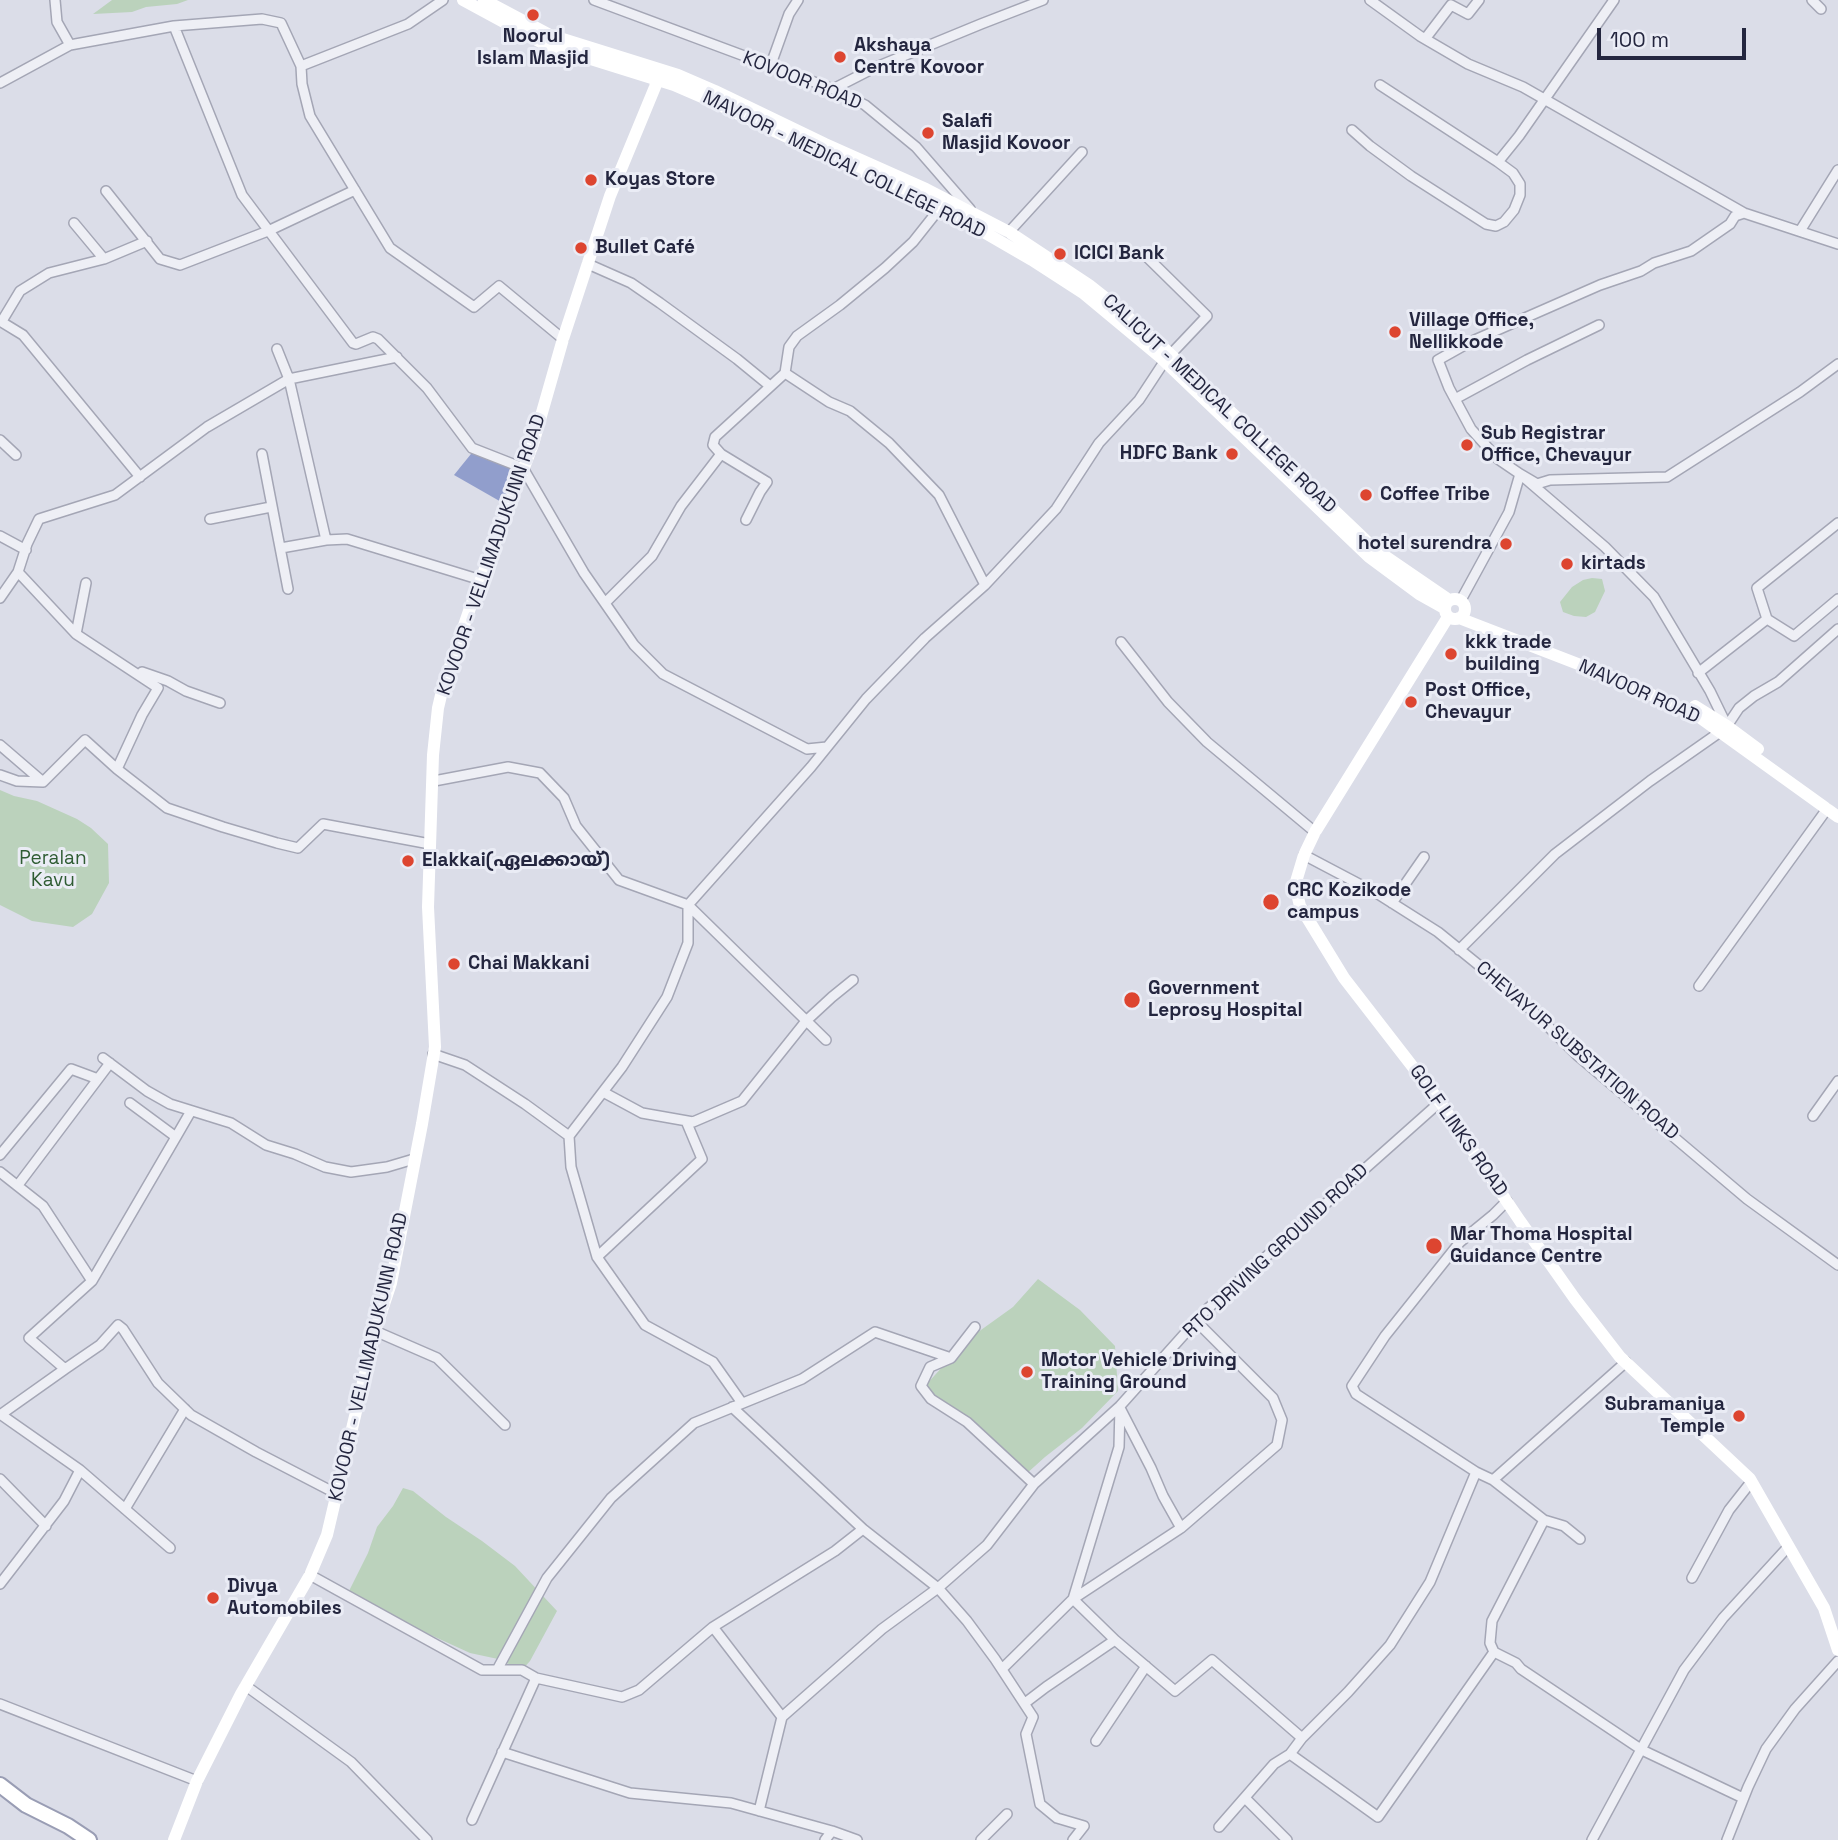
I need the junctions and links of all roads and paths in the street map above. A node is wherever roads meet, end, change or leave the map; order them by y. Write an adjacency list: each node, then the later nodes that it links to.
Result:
1 (55, 0): 15 (street)
2 (443, 0): 17 (street)
3 (463, 0): 16 (main road, MAVOOR - MEDICAL COLLEGE ROAD)
4 (484, 0): 16 (main road)
5 (594, 0): 18 (street, KOVOOR ROAD)
6 (798, 0): 18 (street)
7 (1044, 0): 22 (street)
8 (1370, 0): 14 (street)
9 (1479, 0): 14 (street)
10 (1614, 0): 23 (street)
11 (1812, 0): 12 (street)
12 (1821, 9)
13 (174, 26): 15 (street); 17 (street); 35 (street)
14 (1425, 39): 23 (street)
15 (70, 45): 20 (street)
16 (609, 59): 19 (main road, MAVOOR - MEDICAL COLLEGE ROAD)
17 (301, 66): 28 (street)
18 (770, 67): 22 (street, KOVOOR ROAD)
19 (659, 75): 30 (main road, MAVOOR - MEDICAL COLLEGE ROAD); 32 (main road, CALICUT - MEDICAL COLLEGE ROAD); 42 (main road, KOVOOR - VELLIMADUKUNN ROAD)
20 (0, 83)
21 (1380, 85): 26 (street)
22 (833, 89): 32 (street, KOVOOR ROAD)
23 (1544, 100): 26 (street); 31 (street)
24 (1352, 130): 26 (street)
25 (1082, 152): 37 (street)
26 (1498, 162)
27 (1838, 170): 36 (street)
28 (355, 190): 35 (street); 45 (street)
29 (106, 191): 38 (street)
30 (940, 208): 34 (main road, MAVOOR - MEDICAL COLLEGE ROAD); 50 (street)
31 (1744, 213): 36 (street); 53 (street)
32 (974, 215): 34 (main road, CALICUT - MEDICAL COLLEGE ROAD)
33 (74, 223): 41 (street)
34 (985, 226): 37 (main road, CALICUT - MEDICAL COLLEGE ROAD); 48 (main road, MAVOOR - MEDICAL COLLEGE ROAD)
35 (268, 231): 38 (street); 47 (street)
36 (1800, 231): 39 (street)
37 (1009, 232): 48 (main road, CALICUT - MEDICAL COLLEGE ROAD)
38 (147, 242): 41 (street)
39 (1838, 244)
40 (1148, 258): 48 (street)
41 (104, 259): 43 (street)
42 (588, 264): 45 (main road, KOVOOR - VELLIMADUKUNN ROAD); 52 (street)
43 (1, 321): 60 (street)
44 (1600, 325): 53 (street)
45 (563, 339): 58 (main road, KOVOOR - VELLIMADUKUNN ROAD)
46 (277, 349): 51 (street)
47 (397, 357): 51 (street); 58 (street)
48 (1168, 358): 72 (street); 77 (main road, MAVOOR - MEDICAL COLLEGE ROAD)
49 (1838, 365): 59 (street)
50 (785, 373): 52 (street); 72 (street)
51 (289, 379): 60 (street); 66 (street)
52 (770, 386): 56 (street)
53 (1455, 399): 59 (street)
54 (0, 440): 57 (street)
55 (262, 454): 61 (street)
56 (721, 454): 63 (street); 76 (street)
57 (16, 456)
58 (523, 468): 70 (main road, KOVOOR - VELLIMADUKUNN ROAD); 76 (street)
59 (1520, 474): 77 (street); 83 (street)
60 (140, 477): 68 (street)
61 (271, 507): 62 (street); 67 (street)
62 (210, 519)
63 (746, 520)
64 (1838, 523): 78 (street)
65 (0, 536): 68 (street)
66 (326, 540): 67 (street); 70 (street)
67 (281, 548): 73 (street)
68 (26, 550): 69 (street)
69 (18, 572): 74 (street); 80 (street)
70 (481, 580): 90 (main road, KOVOOR - VELLIMADUKUNN ROAD)
71 (86, 583): 80 (street)
72 (985, 585): 87 (street)
73 (288, 589)
74 (0, 598)
75 (1838, 599): 78 (street)
76 (605, 603): 87 (street)
77 (1454, 609): 85 (main road, MAVOOR ROAD); 93 (main road, GOLF LINKS ROAD)
78 (1766, 619): 83 (street)
79 (1838, 629): 85 (street)
80 (76, 634): 82 (street)
81 (1121, 642): 93 (street)
82 (130, 668): 84 (street); 88 (street)
83 (1698, 673): 85 (street)
84 (220, 703)
85 (1724, 729): 92 (main road, MAVOOR ROAD); 99 (street)
86 (0, 745): 91 (street)
87 (827, 747): 98 (street)
88 (117, 769): 91 (street); 94 (street)
89 (0, 775): 91 (street)
90 (434, 781): 94 (main road, KOVOOR - VELLIMADUKUNN ROAD); 98 (street)
91 (43, 782)
92 (1834, 811): 101 (street)
93 (1315, 832): 95 (main road, GOLF LINKS ROAD)
94 (430, 844): 104 (main road, KOVOOR - VELLIMADUKUNN ROAD)
95 (1304, 855): 97 (street, CHEVAYUR SUBSTATION ROAD); 108 (main road, GOLF LINKS ROAD)
96 (1424, 857): 97 (street)
97 (1392, 903): 99 (street, CHEVAYUR SUBSTATION ROAD)
98 (688, 905): 102 (street); 107 (street)
99 (1459, 950): 121 (street, CHEVAYUR SUBSTATION ROAD)
100 (853, 981): 102 (street)
101 (1699, 986)
102 (806, 1021): 103 (street); 112 (street)
103 (826, 1040)
104 (433, 1054): 113 (street); 116 (main road, KOVOOR - VELLIMADUKUNN ROAD)
105 (98, 1079): 110 (street); 115 (street); 118 (street)
106 (1838, 1081): 111 (street)
107 (603, 1092): 112 (street); 113 (street)
108 (1440, 1102): 119 (main road, GOLF LINKS ROAD); 123 (street, RTO DRIVING GROUND ROAD)
109 (130, 1103): 114 (street)
110 (191, 1111): 114 (street); 116 (street)
111 (1812, 1116)
112 (687, 1121): 120 (street)
113 (569, 1136): 120 (street)
114 (176, 1137): 122 (street)
115 (0, 1155)
116 (414, 1159): 125 (main road, KOVOOR - VELLIMADUKUNN ROAD)
117 (0, 1172): 118 (street)
118 (18, 1185): 122 (street)
119 (1507, 1202): 127 (main road, GOLF LINKS ROAD); 135 (street)
120 (597, 1257): 129 (street)
121 (1838, 1265)
122 (92, 1281): 128 (street)
123 (1196, 1321): 130 (street, RTO DRIVING GROUND ROAD); 144 (street)
124 (975, 1327): 126 (street)
125 (375, 1331): 133 (street); 140 (main road, KOVOOR - VELLIMADUKUNN ROAD)
126 (951, 1358): 129 (street); 139 (street)
127 (1626, 1362): 137 (street); 138 (main road, GOLF LINKS ROAD)
128 (65, 1369): 131 (street); 132 (street)
129 (737, 1405): 145 (street); 160 (street)
130 (1119, 1406): 139 (street, RTO DRIVING GROUND ROAD); 144 (street); 153 (street)
131 (185, 1409): 140 (street); 141 (street)
132 (0, 1414): 134 (street)
133 (505, 1425)
134 (80, 1470): 141 (street); 143 (street)
135 (1476, 1472): 137 (street); 167 (street)
136 (0, 1479): 143 (street)
137 (1493, 1480): 142 (street)
138 (1751, 1482): 147 (main road, GOLF LINKS ROAD); 150 (street)
139 (1034, 1485): 152 (street, RTO DRIVING GROUND ROAD)
140 (337, 1494): 149 (main road, KOVOOR - VELLIMADUKUNN ROAD)
141 (125, 1509): 148 (street)
142 (1544, 1520): 146 (street); 157 (street)
143 (46, 1526): 151 (street)
144 (1181, 1528): 153 (street)
145 (863, 1529): 152 (street); 154 (street)
146 (1580, 1539)
147 (1788, 1546): 156 (main road, GOLF LINKS ROAD); 169 (street)
148 (170, 1548)
149 (310, 1576): 160 (street); 163 (main road, KOVOOR - VELLIMADUKUNN ROAD)
150 (1692, 1578)
151 (0, 1584)
152 (938, 1588): 161 (street); 166 (street, RTO DRIVING GROUND ROAD)
153 (1073, 1599): 155 (street); 161 (street)
154 (713, 1627): 162 (street); 166 (street)
155 (1115, 1640): 159 (street); 164 (street)
156 (1838, 1650)
157 (1493, 1652): 169 (street); 171 (street)
158 (1838, 1661): 175 (street)
159 (1146, 1666): 167 (street); 168 (street)
160 (496, 1670): 162 (street)
161 (1002, 1670): 164 (street)
162 (536, 1678): 170 (street)
163 (246, 1686): 172 (main road, KOVOOR - VELLIMADUKUNN ROAD); 183 (street)
164 (1025, 1703): 187 (street)
165 (0, 1704): 172 (street)
166 (782, 1717): 176 (street)
167 (1302, 1738): 171 (street)
168 (1096, 1741)
169 (1642, 1750): 175 (street); 189 (street)
170 (502, 1752): 176 (street); 178 (street)
171 (1290, 1754): 174 (street)
172 (197, 1781): 182 (main road, KOVOOR - VELLIMADUKUNN ROAD)
173 (0, 1785): 181 (main road)
174 (1245, 1798): 179 (street); 188 (street)
175 (1743, 1798): 190 (street)
176 (759, 1811): 180 (street)
177 (1007, 1814): 186 (street)
178 (472, 1820)
179 (1219, 1827)
180 (832, 1831): 184 (street); 185 (street)
181 (89, 1840)
182 (174, 1840)
183 (427, 1840)
184 (825, 1840)
185 (857, 1840)
186 (981, 1840)
187 (1073, 1840)
188 (1287, 1840)
189 (1592, 1840)
190 (1727, 1840)

